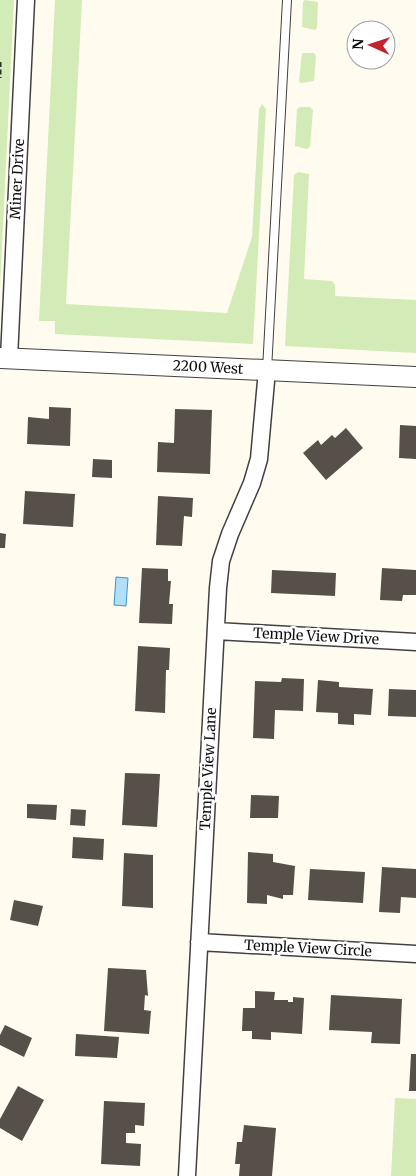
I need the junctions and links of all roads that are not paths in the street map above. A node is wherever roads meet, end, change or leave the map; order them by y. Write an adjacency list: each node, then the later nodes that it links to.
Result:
1 (26, 0): 3 (street, Miner Drive)
2 (288, 0): 4 (lane)
3 (4, 358): 4 (street, 2200 West)
4 (267, 370): 5 (street, 2200 West); 6 (street, Temple View Lane)
5 (416, 377)
6 (216, 631): 7 (street, Temple View Drive); 8 (street, Temple View Lane)
7 (416, 642)
8 (199, 942): 9 (street, Temple View Circle); 10 (street, Temple View Lane)
9 (416, 954)
10 (187, 1176)

